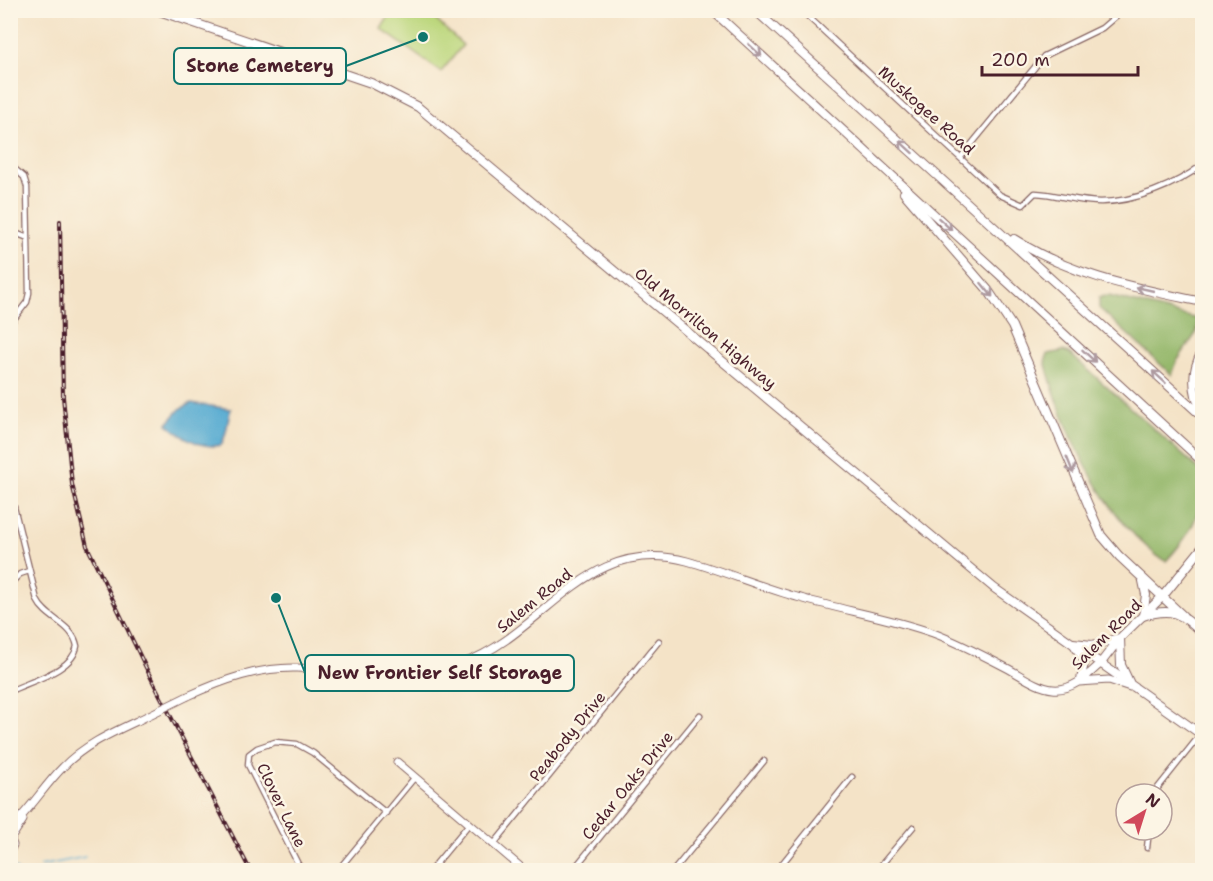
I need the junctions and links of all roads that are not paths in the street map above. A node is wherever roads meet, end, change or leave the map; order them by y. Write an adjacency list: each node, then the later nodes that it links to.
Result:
1 (156, 10): 30 (main road, Old Morrilton Highway)
2 (712, 10): 9 (highway, one-way to 9)
3 (755, 10): 10 (highway, one-way to 3)
4 (1123, 10): 6 (street)
5 (802, 11): 6 (street, Muskogee Road)
6 (961, 157): 8 (street, Muskogee Road)
7 (10, 165): 12 (street)
8 (1203, 165)
9 (880, 166): 18 (highway, one-way to 18); 21 (highway, one-way to 21)
10 (988, 220): 13 (highway, one-way to 10); 17 (highway, one-way to 10)
11 (10, 231): 12 (street)
12 (28, 238): 14 (street)
13 (1203, 302)
14 (10, 324)
15 (1203, 352): 16 (highway)
16 (1203, 411)
17 (1203, 416)
18 (1203, 460)
19 (10, 491): 22 (street)
20 (1203, 548): 24 (main road, Salem Road)
21 (1133, 569): 24 (highway); 25 (highway)
22 (29, 571): 23 (street); 34 (street)
23 (10, 584)
24 (1163, 596): 25 (main road, Salem Road); 26 (highway)
25 (1143, 616): 26 (highway); 28 (main road, Salem Road)
26 (1183, 616): 27 (highway)
27 (1203, 633)
28 (1120, 638): 30 (main road); 31 (main road, Salem Road); 33 (main road)
29 (660, 641): 49 (street, Peabody Drive)
30 (1071, 643): 31 (main road, Old Morrilton Highway); 32 (main road)
31 (1100, 664): 32 (main road, Salem Road); 33 (main road, Old Morrilton Highway)
32 (1077, 682): 33 (main road); 42 (main road, Salem Road, bridge)
33 (1131, 687): 36 (main road, Old Morrilton Highway)
34 (10, 691)
35 (700, 715): 56 (street, Cedar Oaks Drive)
36 (1202, 735): 41 (street)
37 (764, 761): 57 (street)
38 (397, 762): 39 (main road)
39 (415, 777): 43 (street); 44 (main road)
40 (852, 777): 58 (street)
41 (1163, 782)
42 (27, 812): 46 (main road, Salem Road); 47 (main road, Salem Road)
43 (386, 813): 52 (street, Clover Lane); 53 (street)
44 (469, 824): 49 (main road); 54 (street)
45 (913, 827): 59 (street)
46 (10, 828)
47 (11, 838): 51 (main road)
48 (1149, 842): 50 (street)
49 (493, 845): 55 (main road)
50 (1147, 848)
51 (10, 850)
52 (301, 870)
53 (338, 870)
54 (431, 870)
55 (524, 870)
56 (573, 870)
57 (674, 870)
58 (777, 870)
59 (878, 870)

